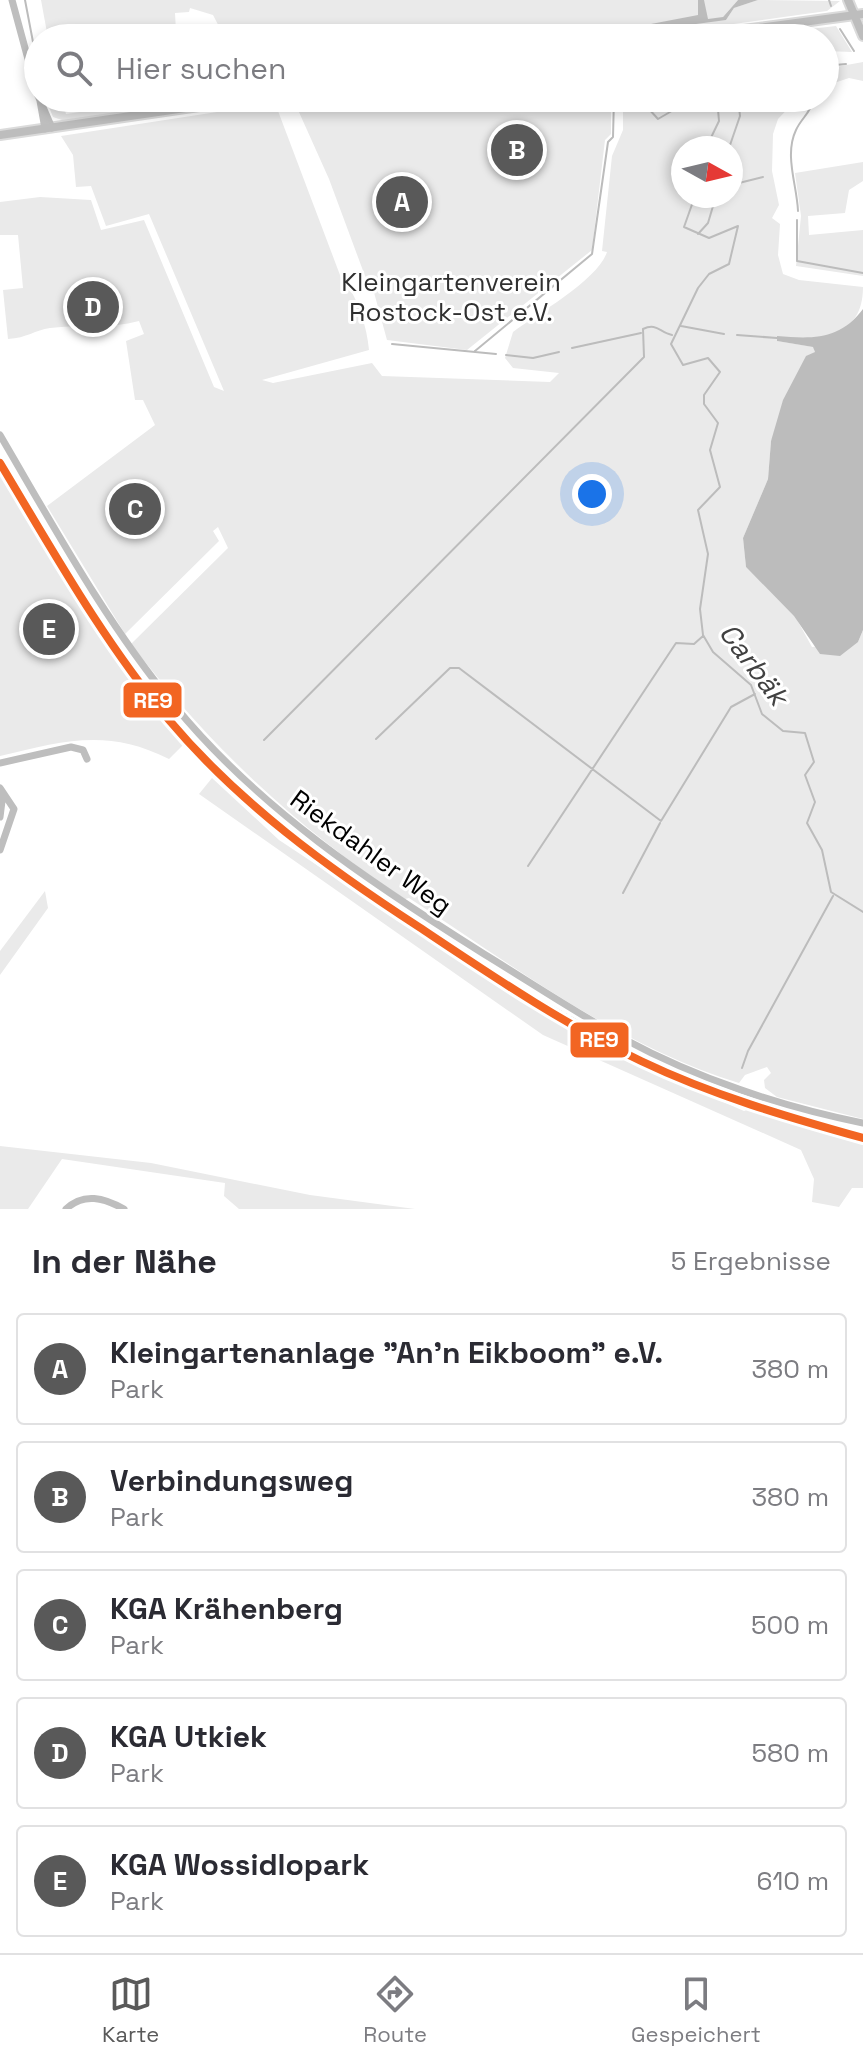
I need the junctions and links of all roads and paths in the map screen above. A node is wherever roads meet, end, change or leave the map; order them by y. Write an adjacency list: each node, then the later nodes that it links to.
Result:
1 (12, 0): 6 (street)
2 (848, 0): 3 (main road)
3 (858, 14): 4 (main road); 5 (main road)
4 (785, 24)
5 (863, 36)
6 (24, 48)
7 (45, 112): 9 (street)
8 (157, 112): 9 (main road)
9 (48, 128): 10 (main road)
10 (0, 135)
11 (0, 435): 17 (street, Riekdahler Weg)
12 (87, 759): 13 (street)
13 (0, 763)
14 (2, 790): 15 (street); 16 (street)
15 (0, 817)
16 (0, 850)
17 (863, 1123)
18 (66, 1209): 19 (street)
19 (124, 1209)

